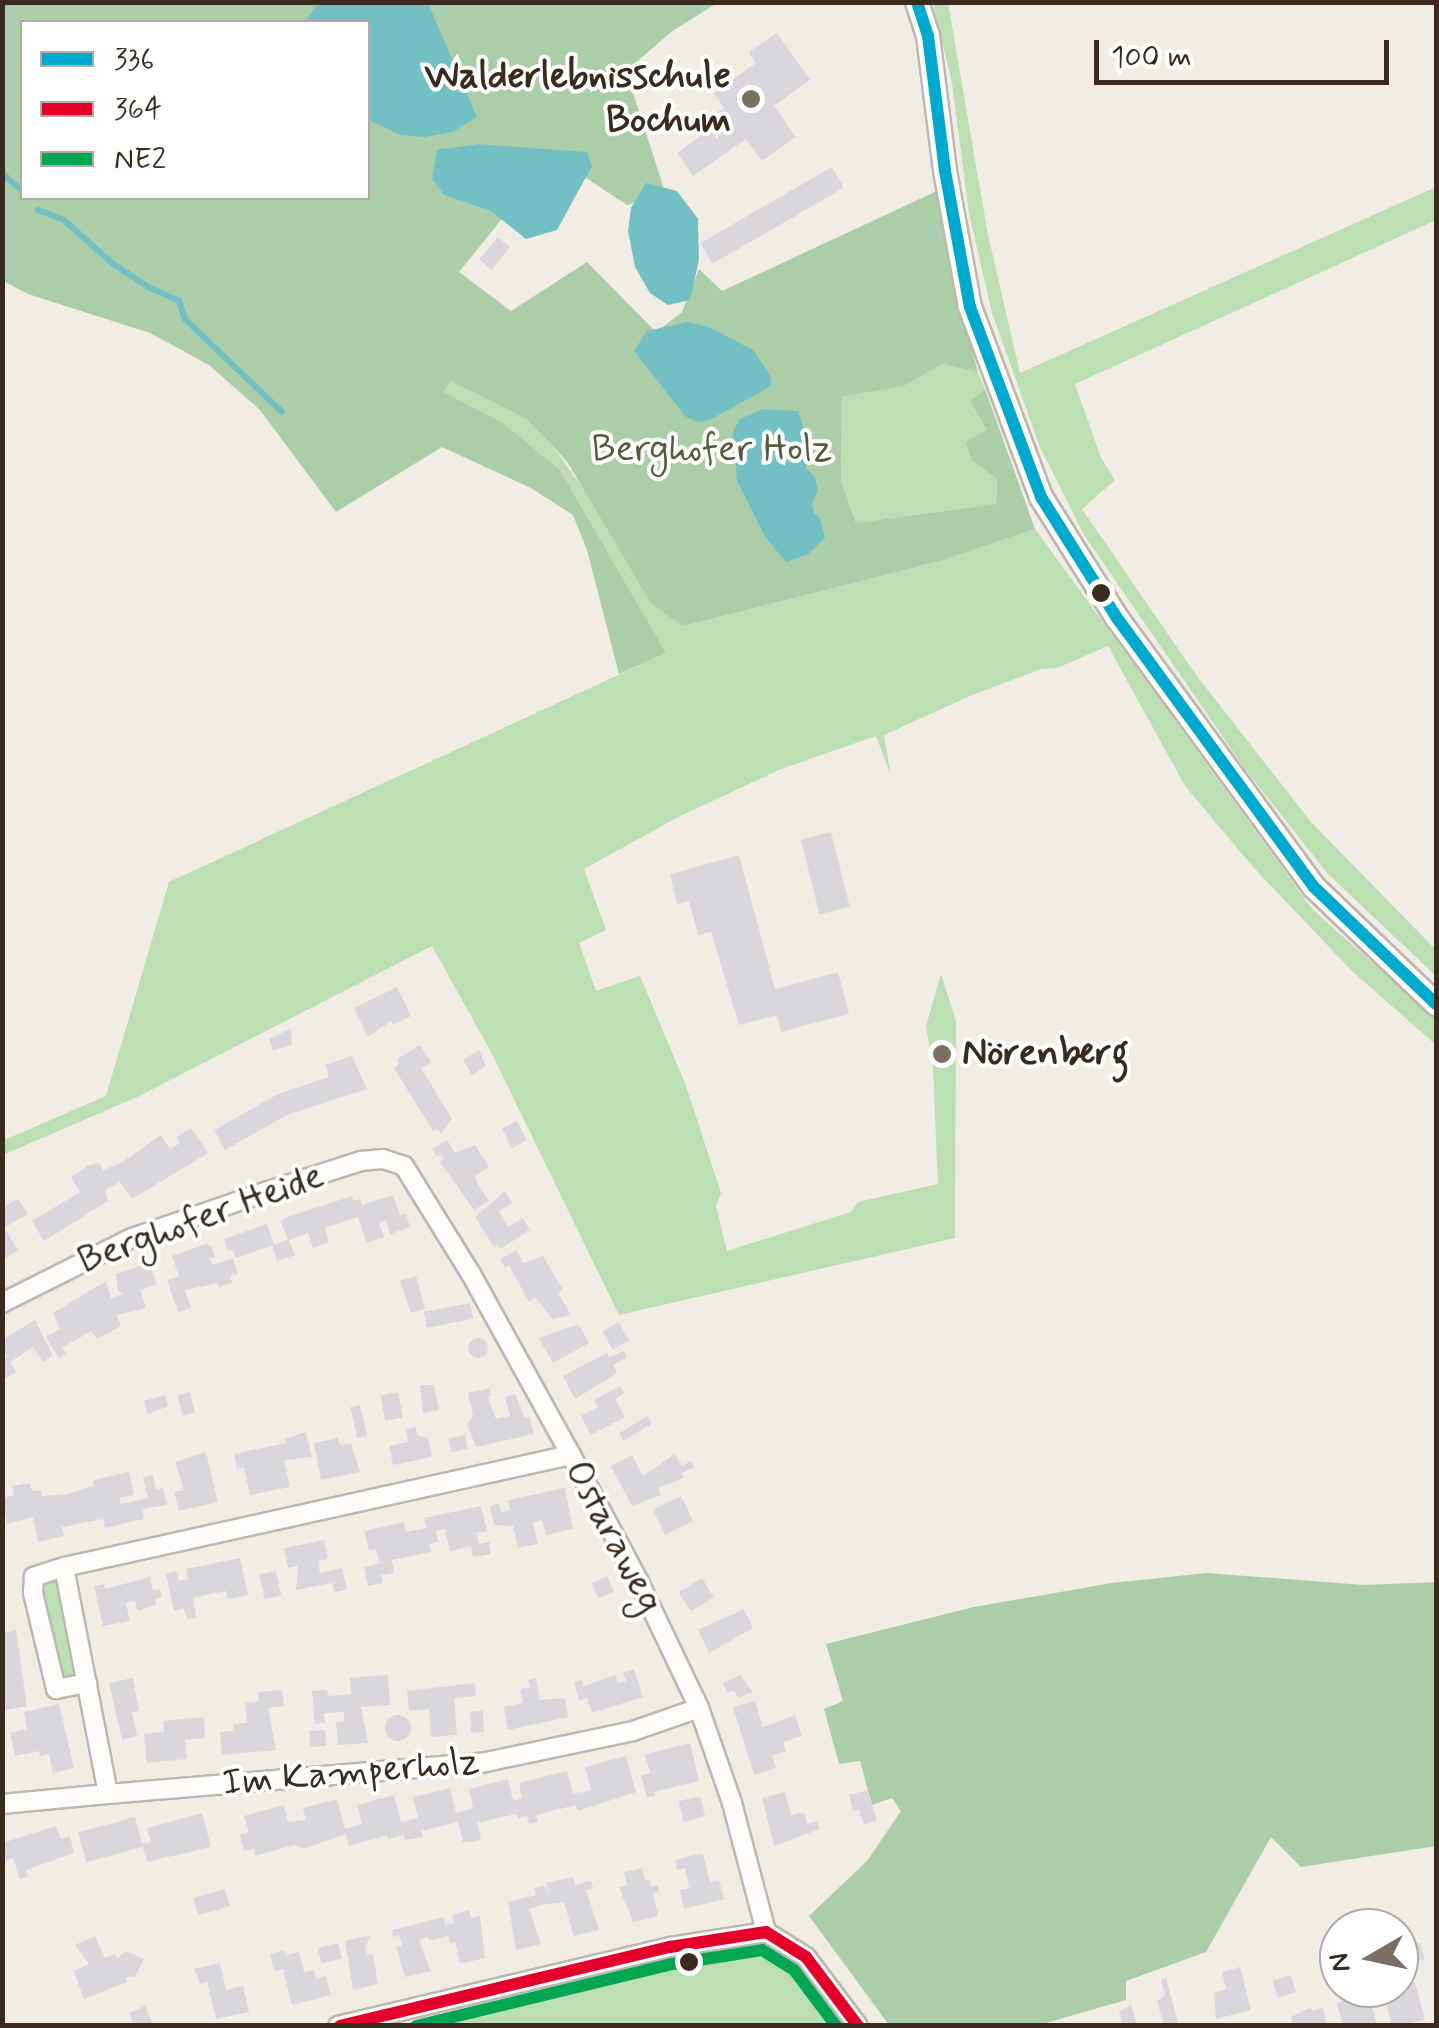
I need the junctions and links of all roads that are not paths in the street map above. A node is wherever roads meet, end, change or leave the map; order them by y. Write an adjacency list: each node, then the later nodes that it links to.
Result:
1 (917, 2): 2 (street)
2 (1436, 1004)
3 (404, 1166): 4 (street, Berghofer Heide); 5 (street, Ostaraweg)
4 (2, 1303)
5 (571, 1455): 6 (street); 8 (street, Ostaraweg)
6 (64, 1567): 7 (street); 7 (street)
7 (87, 1683): 9 (street)
8 (699, 1708): 9 (street, Im Kamperholz); 11 (street, Ostaraweg)
9 (108, 1794): 10 (street)
10 (2, 1804)
11 (766, 1932): 12 (street); 13 (street)
12 (338, 2026)
13 (858, 2026)

